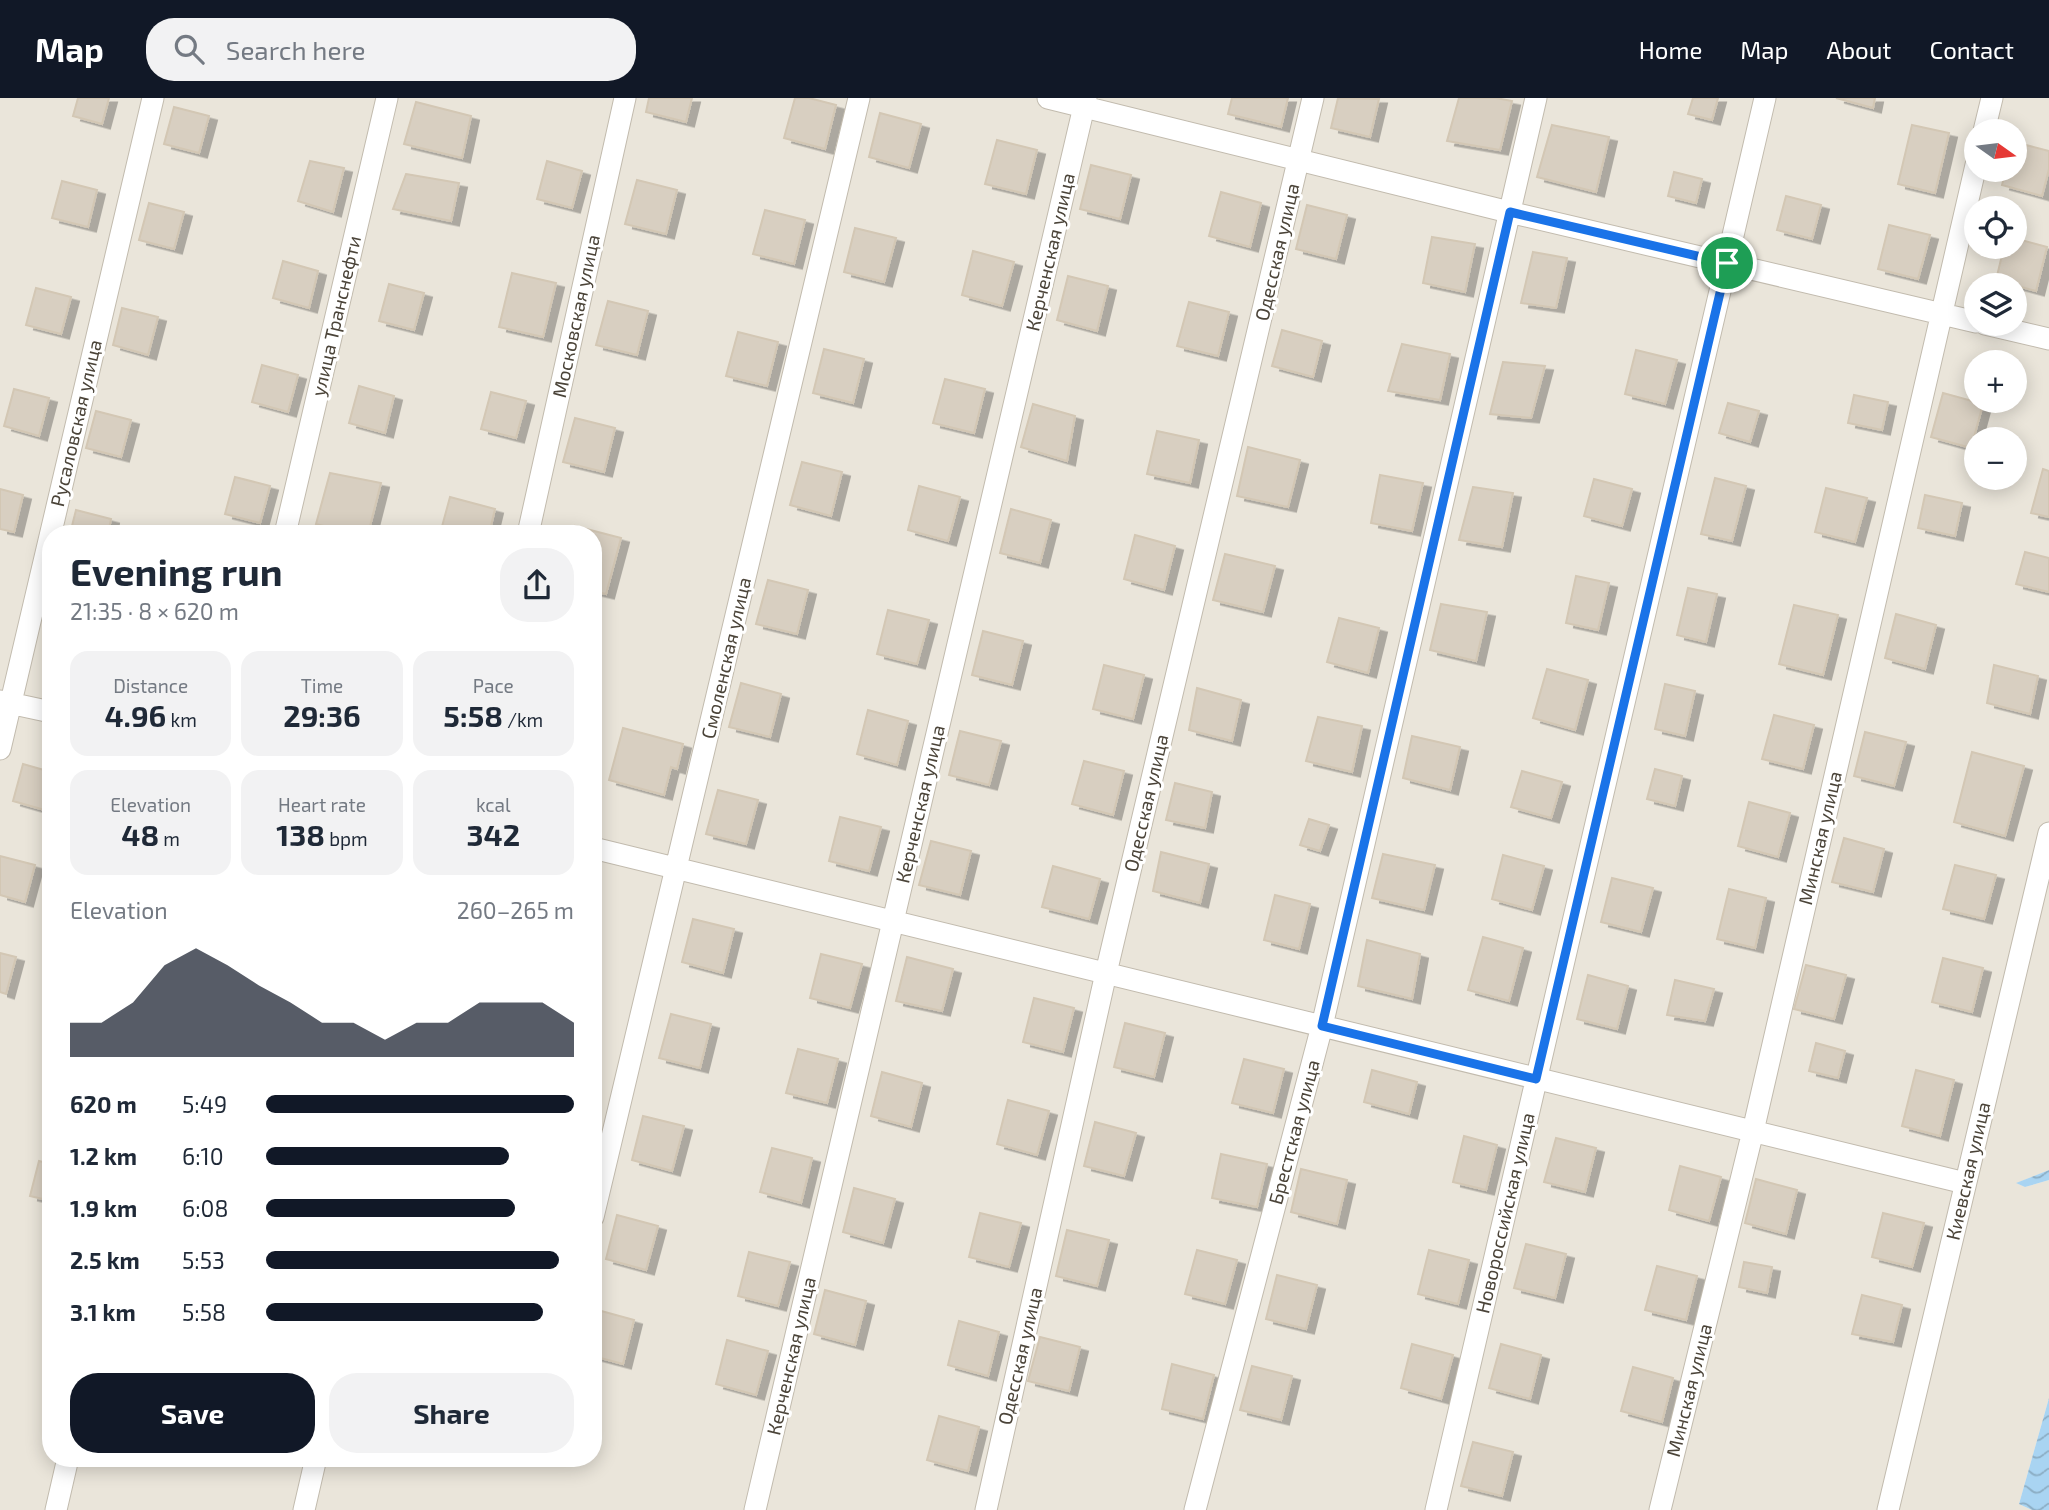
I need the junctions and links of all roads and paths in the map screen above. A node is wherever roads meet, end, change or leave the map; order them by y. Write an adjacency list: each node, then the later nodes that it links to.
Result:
1 (153, 98): 20 (street, Русаловская улица)
2 (387, 98): 21 (street, улица Транснефти)
3 (625, 98): 22 (street, Московская улица)
4 (859, 98): 29 (street, Смоленская улица)
5 (1048, 98): 10 (street)
6 (1313, 98): 12 (street, Одесская улица)
7 (1536, 98): 14 (street, Брестская улица)
8 (1765, 98): 15 (street, Новороссийская улица)
9 (1992, 98): 11 (street)
10 (1085, 102): 12 (street); 30 (street, Керченская улица)
11 (1987, 119)
12 (1298, 160): 14 (street); 31 (street, Одесская улица)
13 (1972, 182): 16 (street, Минская улица)
14 (1510, 212): 15 (street); 32 (street, Брестская улица)
15 (1727, 263): 16 (street); 33 (street, Новороссийская улица)
16 (1941, 313): 17 (street); 34 (street, Минская улица)
17 (1964, 318)
18 (2027, 334): 19 (street)
19 (2049, 339)
20 (48, 525)
21 (287, 525)
22 (530, 525)
23 (42, 551): 24 (street, Русаловская улица)
24 (5, 702): 25 (street); 26 (street, Русаловская улица)
25 (42, 710)
26 (0, 749)
27 (2049, 833): 36 (street, Киевская улица)
28 (602, 850): 29 (street)
29 (676, 868): 30 (street); 35 (street, Смоленская улица)
30 (892, 921): 31 (street); 41 (street, Керченская улица)
31 (1106, 973): 32 (street); 42 (street, Одесская улица)
32 (1322, 1026): 33 (street); 43 (street, Брестская улица)
33 (1536, 1079): 34 (street); 44 (street, Новороссийская улица)
34 (1753, 1131): 36 (street); 45 (street, Минская улица)
35 (602, 1179)
36 (1965, 1183): 46 (street, Киевская улица)
37 (66, 1467): 39 (street)
38 (314, 1467): 40 (street)
39 (56, 1510)
40 (304, 1510)
41 (755, 1510)
42 (986, 1510)
43 (1195, 1510)
44 (1436, 1510)
45 (1660, 1510)
46 (1888, 1510)

